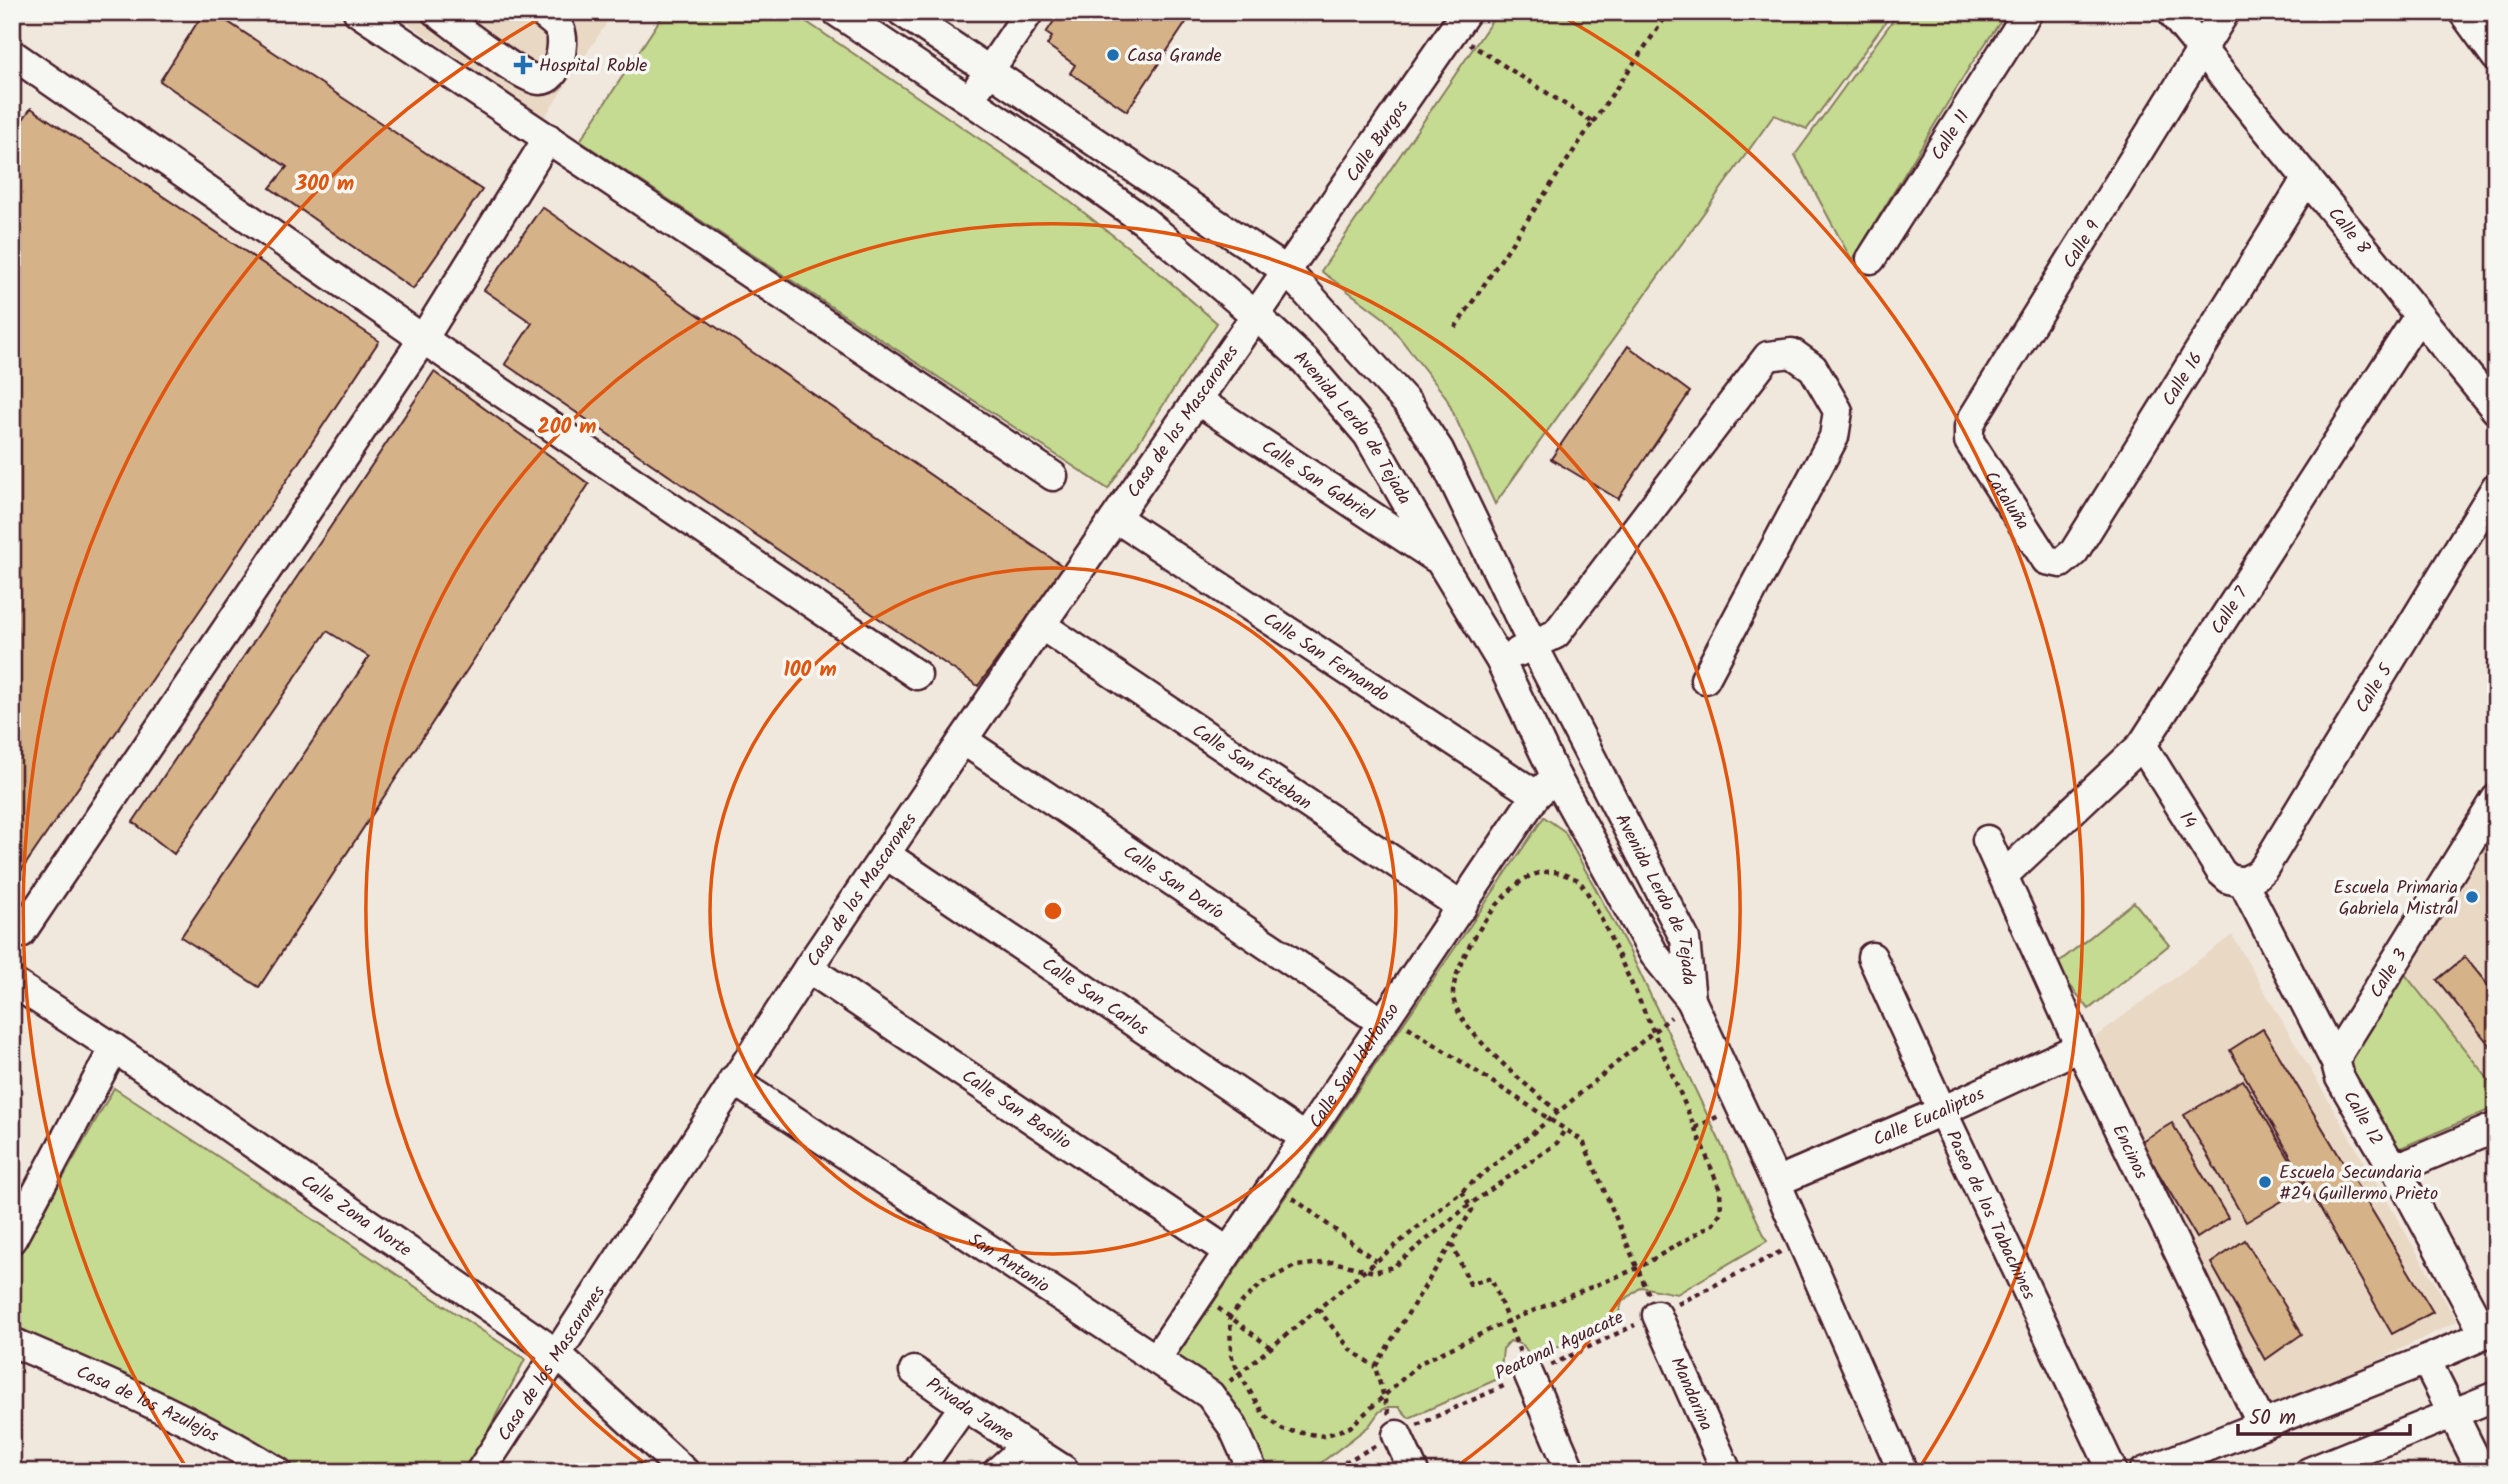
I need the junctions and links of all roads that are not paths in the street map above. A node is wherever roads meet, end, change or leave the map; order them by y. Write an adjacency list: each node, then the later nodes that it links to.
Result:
1 (358, 12): 17 (street)
2 (436, 12): 3 (street)
3 (540, 12)
4 (837, 12): 16 (street, Avenida Lerdo de Tejada)
5 (902, 12): 15 (street, Avenida Lerdo de Tejada)
6 (1030, 12): 15 (street)
7 (2028, 12): 19 (street, Calle 11)
8 (2171, 12): 12 (street)
9 (2225, 12): 12 (street, Calle 9)
10 (2463, 12): 14 (street)
11 (1455, 20): 20 (street, Calle Burgos)
12 (2202, 49): 18 (street, Calle 8); 26 (street, Calle 9)
13 (12, 54): 23 (street)
14 (2496, 57)
15 (990, 69): 16 (street); 20 (street, Avenida Lerdo de Tejada)
16 (969, 100): 21 (street, Avenida Lerdo de Tejada)
17 (548, 138): 23 (street); 27 (street)
18 (2307, 178): 22 (street, Calle 8); 30 (street, Calle 16)
19 (1871, 259)
20 (1287, 271): 21 (street, Calle Burgos); 33 (street, Avenida Lerdo de Tejada)
21 (1255, 315): 24 (street, Casa de los Mascarones); 31 (street, Avenida Lerdo de Tejada)
22 (2418, 317): 25 (street, Calle 8); 38 (street, Calle 7)
23 (423, 339): 35 (street); 46 (street)
24 (1198, 400): 29 (street, Casa de los Mascarones); 31 (street, Calle San Gabriel)
25 (2496, 411)
26 (1969, 441): 30 (street, Cataluña)
27 (1053, 476)
28 (2496, 487): 44 (street, Calle 5)
29 (1116, 518): 32 (street, Casa de los Mascarones); 39 (street, Calle San Fernando)
30 (2046, 560)
31 (1440, 561): 34 (street, Avenida Lerdo de Tejada)
32 (1041, 625): 37 (street, Casa de los Mascarones); 45 (street, Calle San Esteban)
33 (1533, 645): 34 (street); 36 (street); 50 (street, Avenida Lerdo de Tejada)
34 (1500, 660): 39 (street, Avenida Lerdo de Tejada)
35 (917, 675)
36 (1705, 678)
37 (963, 740): 42 (street, Casa de los Mascarones); 51 (street, Calle San Darío)
38 (2142, 745): 43 (street, Calle 7); 44 (street, 14)
39 (1546, 786): 45 (street, Calle San Idelfonso); 50 (street, Avenida Lerdo de Tejada)
40 (2496, 799): 54 (street, Calle 3)
41 (1987, 840): 43 (street, Encinos)
42 (885, 854): 48 (street, Casa de los Mascarones); 58 (street, Calle San Carlos)
43 (2004, 874): 52 (street, Encinos)
44 (2243, 882): 54 (street, Calle 12)
45 (1462, 907): 51 (street, Calle San Idelfonso)
46 (21, 933)
47 (1872, 957): 56 (street, Paseo de los Tabachines)
48 (808, 968): 55 (street, Casa de los Mascarones); 62 (street, Calle San Basilio)
49 (12, 982): 53 (street, Calle Zona Norte)
50 (1690, 1000): 60 (street, Avenida Lerdo de Tejada)
51 (1383, 1023): 58 (street, Calle San Idelfonso)
52 (2080, 1047): 56 (street, Calle Eucaliptos); 74 (street, Encinos)
53 (114, 1048): 61 (street); 66 (street, Calle Zona Norte)
54 (2338, 1070): 59 (street, Calle 12)
55 (733, 1080): 66 (street, Casa de los Mascarones); 67 (street, San Antonio)
56 (1942, 1111): 60 (street, Calle Eucaliptos); 88 (street, Paseo de los Tabachines)
57 (2496, 1127): 59 (street)
58 (1305, 1138): 62 (street, Calle San Idelfonso)
59 (2390, 1160): 64 (street, Calle 12)
60 (1776, 1182): 87 (street, Avenida Lerdo de Tejada)
61 (12, 1239)
62 (1227, 1251): 67 (street, Calle San Idelfonso)
63 (1657, 1315): 86 (street, Mandarina)
64 (2490, 1333): 68 (street)
65 (12, 1342): 78 (street, Casa de los Azulejos)
66 (556, 1353): 79 (street, Casa de los Mascarones); 80 (street, Calle Zona Norte)
67 (1156, 1359): 83 (street, San Antonio)
68 (2426, 1360): 73 (street); 74 (street)
69 (914, 1371): 72 (street, Privada Jame)
70 (1529, 1375): 85 (street)
71 (2496, 1396): 73 (street)
72 (964, 1406): 76 (street, Privada Jame); 81 (street)
73 (2452, 1414): 90 (street); 91 (street)
74 (2262, 1425): 89 (street)
75 (1397, 1435): 84 (street)
76 (1026, 1446): 77 (street, Privada Jame); 82 (street)
77 (1064, 1469)
78 (278, 1472)
79 (480, 1472)
80 (685, 1472)
81 (917, 1472)
82 (997, 1472)
83 (1253, 1472)
84 (1414, 1472)
85 (1570, 1472)
86 (1727, 1472)
87 (1903, 1472)
88 (2113, 1472)
89 (2144, 1472)
90 (2309, 1472)
91 (2482, 1472)

